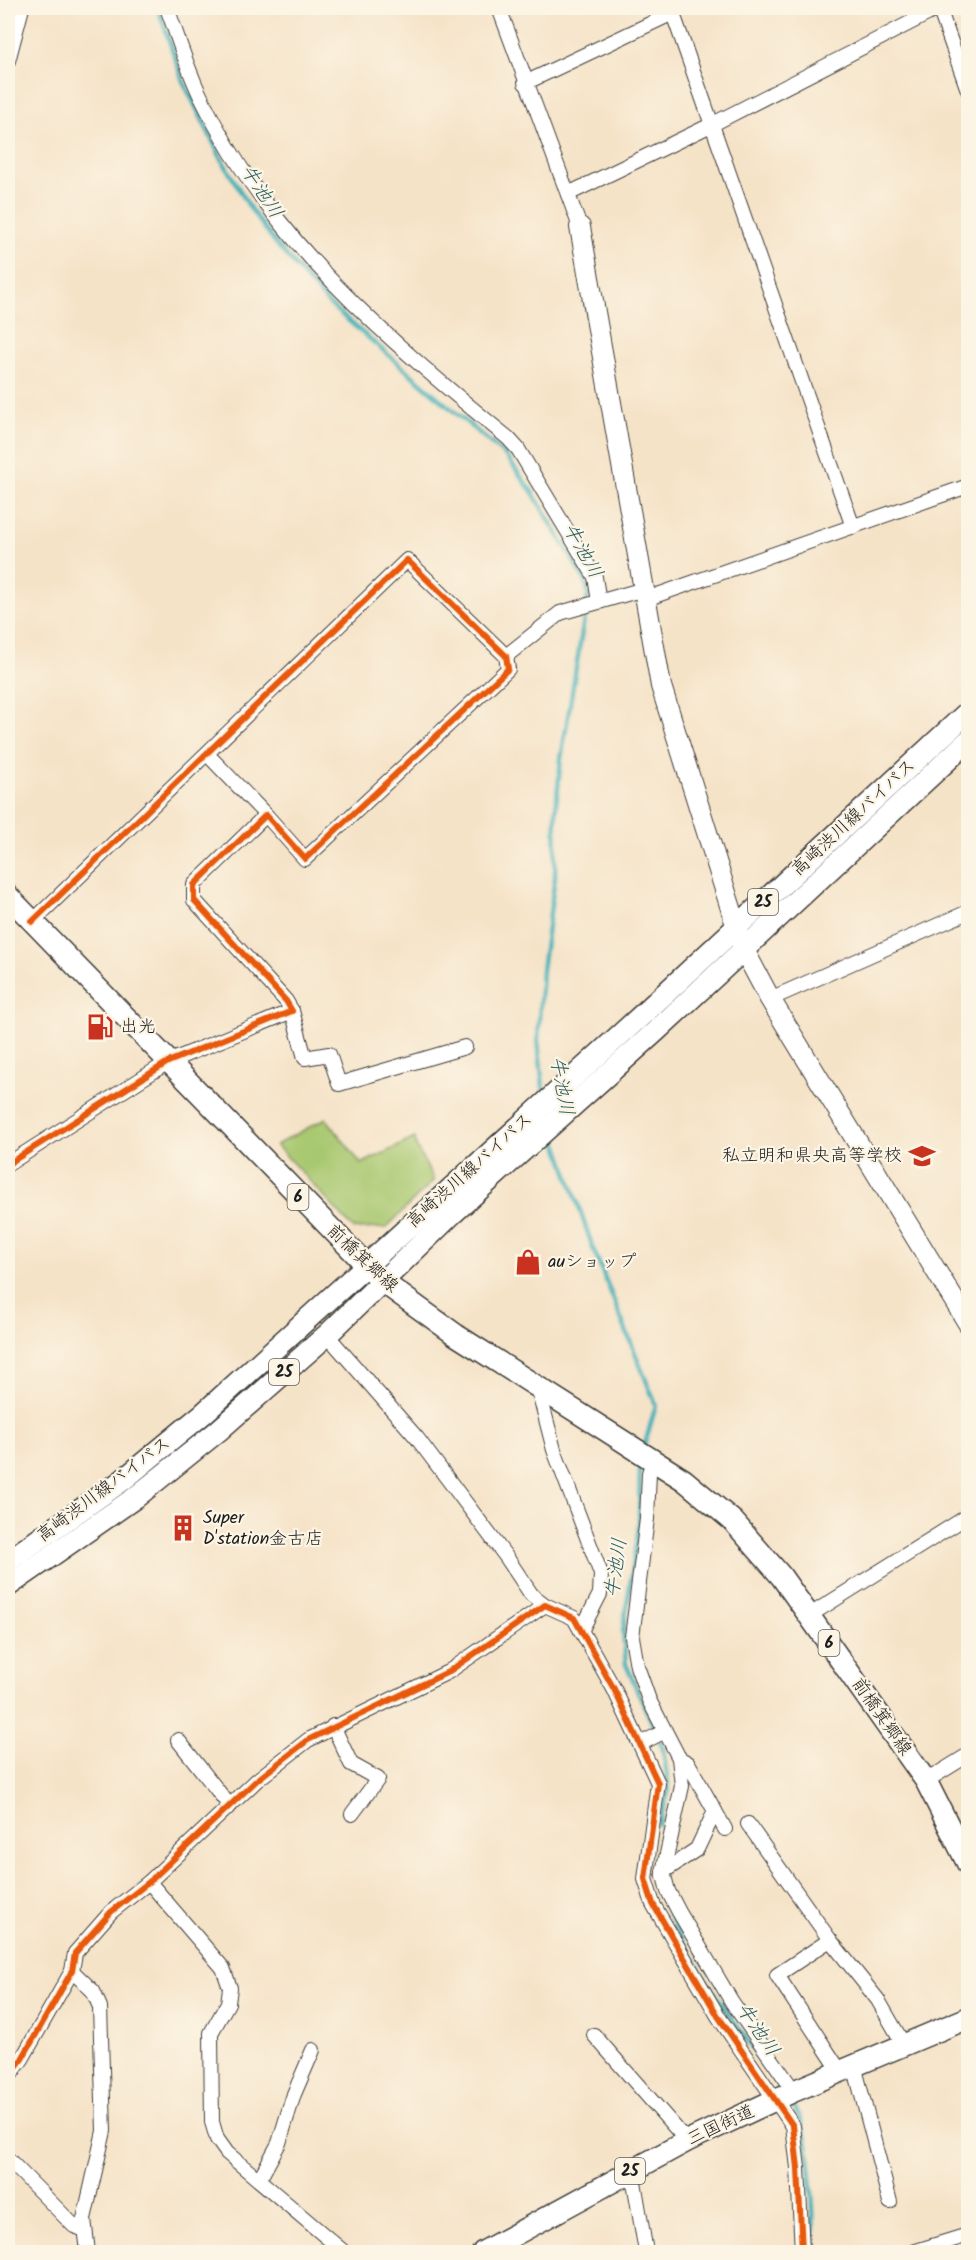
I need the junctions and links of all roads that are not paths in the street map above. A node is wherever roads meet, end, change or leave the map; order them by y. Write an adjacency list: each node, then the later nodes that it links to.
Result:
1 (22, 8): 6 (street)
2 (167, 8): 15 (street)
3 (499, 8): 7 (street)
4 (939, 8): 8 (street); 9 (street)
5 (672, 10): 7 (street); 9 (street)
6 (8, 61)
7 (525, 83): 10 (street)
8 (969, 90)
9 (711, 125): 10 (street); 13 (street)
10 (568, 195): 11 (street)
11 (580, 227): 14 (street)
12 (969, 486): 13 (street)
13 (853, 527): 14 (street)
14 (645, 594): 15 (street); 24 (street)
15 (595, 603): 16 (street)
16 (506, 656): 19 (street); 20 (street)
17 (969, 712): 24 (main road, 高崎渋川線バイパス / 25)
18 (969, 741): 25 (main road, 高崎渋川線バイパス / 25)
19 (207, 754): 20 (street); 23 (street)
20 (267, 815): 27 (street)
21 (8, 896): 23 (main road, 前橋箕郷線 / 6)
22 (969, 912): 26 (street)
23 (32, 922): 29 (main road, 前橋箕郷線 / 6)
24 (739, 925): 25 (street); 31 (main road, 高崎渋川線バイパス / 25)
25 (744, 950): 26 (street); 32 (main road, 高崎渋川線バイパス / 25)
26 (770, 999): 33 (street)
27 (292, 1011): 28 (street); 29 (street)
28 (465, 1047)
29 (168, 1062): 30 (street); 31 (main road, 前橋箕郷線 / 6)
30 (8, 1164)
31 (366, 1267): 32 (main road, 前橋箕郷線 / 6); 38 (main road, 高崎渋川線バイパス / 25)
32 (383, 1282): 34 (main road, 高崎渋川線バイパス / 25); 35 (main road, 前橋箕郷線 / 6)
33 (969, 1323)
34 (327, 1335): 39 (main road, 高崎渋川線バイパス / 25); 40 (street)
35 (538, 1388): 36 (main road, 前橋箕郷線 / 6); 42 (street)
36 (644, 1455): 41 (main road, 前橋箕郷線 / 6); 44 (street)
37 (969, 1516): 41 (street)
38 (8, 1561)
39 (8, 1587)
40 (545, 1605): 42 (street); 43 (street)
41 (810, 1615): 49 (main road, 前橋箕郷線 / 6)
42 (581, 1631): 46 (street)
43 (333, 1726): 50 (street); 52 (street)
44 (665, 1731): 46 (street); 48 (street)
45 (178, 1740): 50 (street)
46 (640, 1744): 66 (street)
47 (969, 1755): 49 (street)
48 (679, 1758): 51 (street); 56 (street)
49 (926, 1781): 55 (main road, 前橋箕郷線 / 6)
50 (230, 1805): 57 (street)
51 (715, 1810): 54 (street); 56 (street)
52 (352, 1814)
53 (748, 1824): 58 (street)
54 (725, 1829)
55 (969, 1864)
56 (663, 1872): 66 (street)
57 (149, 1882): 59 (street); 70 (street)
58 (830, 1940): 62 (street); 64 (street)
59 (72, 1971): 65 (street); 72 (street)
60 (969, 2018): 62 (main road, 三国街道 / 25)
61 (594, 2035): 67 (street)
62 (904, 2045): 64 (main road, 三国街道 / 25)
63 (313, 2050): 70 (street)
64 (847, 2068): 66 (main road, 三国街道 / 25); 71 (street)
65 (8, 2078)
66 (785, 2096): 67 (main road, 三国街道 / 25); 74 (street)
67 (687, 2141): 69 (main road, 三国街道 / 25)
68 (8, 2158): 72 (street)
69 (632, 2170): 77 (main road, 三国街道 / 25); 78 (street)
70 (259, 2180): 76 (street)
71 (890, 2202)
72 (85, 2230): 75 (street)
73 (969, 2235): 79 (street)
74 (799, 2252)
75 (88, 2253)
76 (344, 2253)
77 (483, 2253)
78 (646, 2253)
79 (913, 2253)

